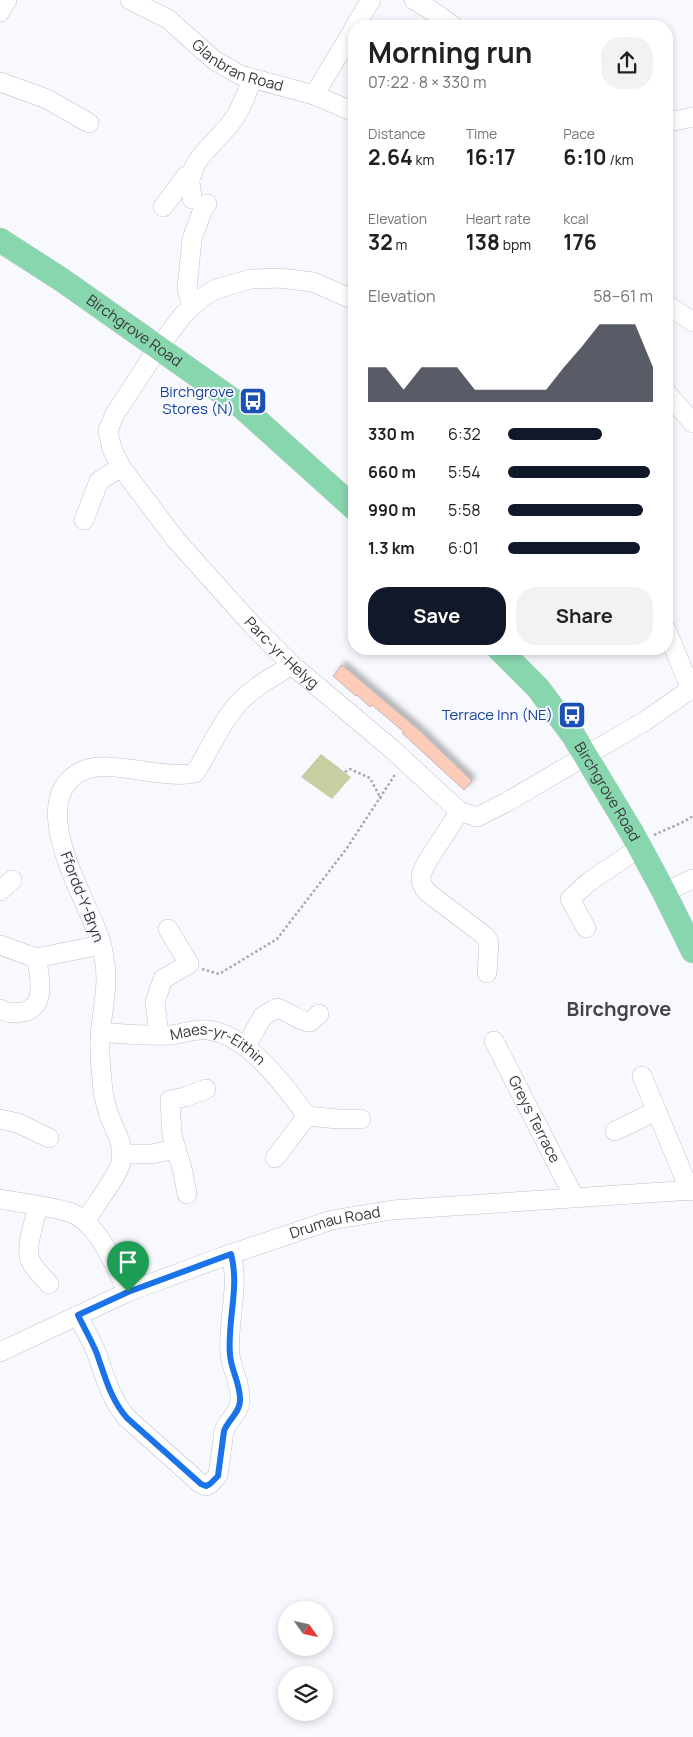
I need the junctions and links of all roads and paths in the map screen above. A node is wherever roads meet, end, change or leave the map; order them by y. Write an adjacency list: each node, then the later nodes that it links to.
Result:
1 (7, 0): 5 (street)
2 (130, 0): 9 (street, Glanbran Road)
3 (371, 0): 6 (street)
4 (414, 0): 7 (street)
5 (0, 12)
6 (360, 20)
7 (445, 20)
8 (348, 39): 11 (street)
9 (252, 78): 11 (street, Glanbran Road); 16 (street)
10 (0, 82): 15 (street)
11 (314, 95): 12 (street, Glanbran Road)
12 (348, 109)
13 (693, 117): 14 (street)
14 (673, 121)
15 (90, 122)
16 (192, 169): 17 (street); 20 (street)
17 (163, 207)
18 (0, 240): 21 (main road, Birchgrove Road)
19 (348, 297): 20 (street)
20 (192, 306): 21 (street)
21 (158, 348): 24 (street, Parc-yr-Helyg); 25 (main road, Birchgrove Road)
22 (673, 400): 23 (street)
23 (693, 423)
24 (121, 467): 26 (street); 29 (street, Parc-yr-Helyg)
25 (348, 503)
26 (84, 520)
27 (673, 647): 30 (street)
28 (505, 655): 30 (main road, Birchgrove Road)
29 (292, 665): 31 (street, Parc-yr-Helyg); 42 (street, Ffordd-Y-Bryn)
30 (584, 756): 34 (street); 36 (main road, Birchgrove Road)
31 (405, 761): 33 (path); 34 (street, Parc-yr-Helyg)
32 (345, 772): 33 (path)
33 (380, 798): 45 (path)
34 (459, 811): 46 (street)
35 (693, 816): 36 (path)
36 (638, 845): 38 (main road, Birchgrove Road); 39 (street)
37 (693, 879): 38 (street)
38 (664, 892): 43 (main road, Birchgrove Road)
39 (586, 928)
40 (168, 929): 45 (street)
41 (0, 945): 44 (street)
42 (101, 945): 44 (street); 49 (street, Ffordd-Y-Bryn)
43 (693, 951)
44 (36, 958): 47 (street)
45 (189, 964): 50 (street)
46 (487, 973)
47 (0, 1009)
48 (320, 1014): 52 (street)
49 (100, 1032): 50 (street, Maes-yr-Eithin); 62 (street, Ffordd-Y-Bryn)
50 (159, 1035): 52 (street, Maes-yr-Eithin)
51 (494, 1041): 66 (street, Greys Terrace)
52 (246, 1046): 56 (street, Maes-yr-Eithin)
53 (642, 1076): 55 (street)
54 (206, 1089): 61 (street)
55 (656, 1111): 59 (street); 64 (street)
56 (307, 1116): 58 (street); 63 (street)
57 (0, 1119): 60 (street)
58 (361, 1119)
59 (615, 1131)
60 (50, 1138)
61 (176, 1150): 62 (street); 65 (street)
62 (121, 1154): 69 (street)
63 (275, 1158)
64 (691, 1190): 66 (street, Drumau Road)
65 (187, 1194)
66 (574, 1197): 70 (street, Drumau Road)
67 (0, 1199): 68 (street)
68 (38, 1206): 69 (street); 71 (street)
69 (85, 1221): 72 (street)
70 (231, 1254): 72 (street, Drumau Road); 73 (street)
71 (50, 1284)
72 (128, 1292): 73 (street, Drumau Road)
73 (78, 1315): 74 (street, Drumau Road)
74 (0, 1352)

